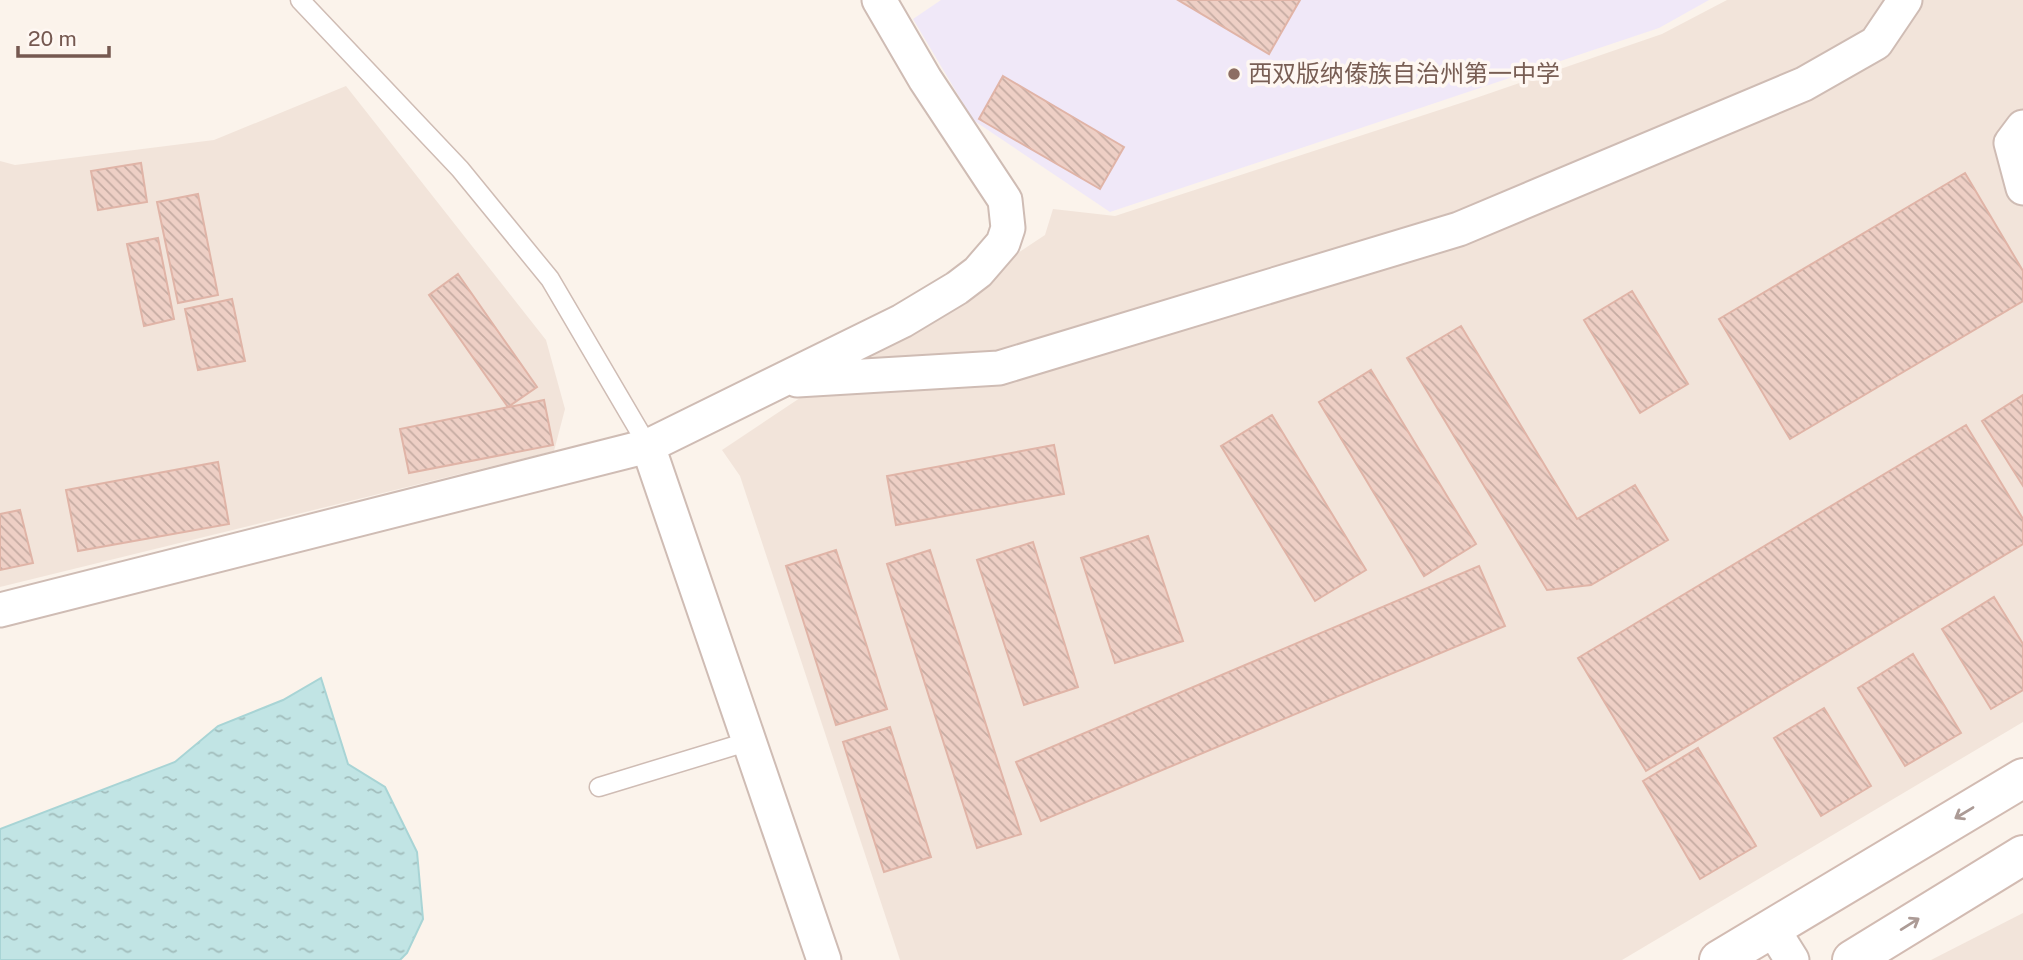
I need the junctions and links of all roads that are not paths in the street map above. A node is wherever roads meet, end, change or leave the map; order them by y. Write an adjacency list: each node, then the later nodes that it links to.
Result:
1 (300, 0): 7 (lane)
2 (879, 0): 6 (street)
3 (1905, 0): 6 (street)
4 (2023, 127): 5 (street)
5 (2023, 188)
6 (780, 381): 7 (street)
7 (648, 446): 8 (street); 9 (street)
8 (0, 610)
9 (750, 741): 11 (lane); 14 (street)
10 (2023, 778): 13 (main road, one-way to 13)
11 (599, 787)
12 (2023, 855): 17 (main road, one-way to 12)
13 (1772, 928): 15 (main road); 16 (street)
14 (824, 960)
15 (1719, 960)
16 (1792, 960)
17 (1852, 960)

